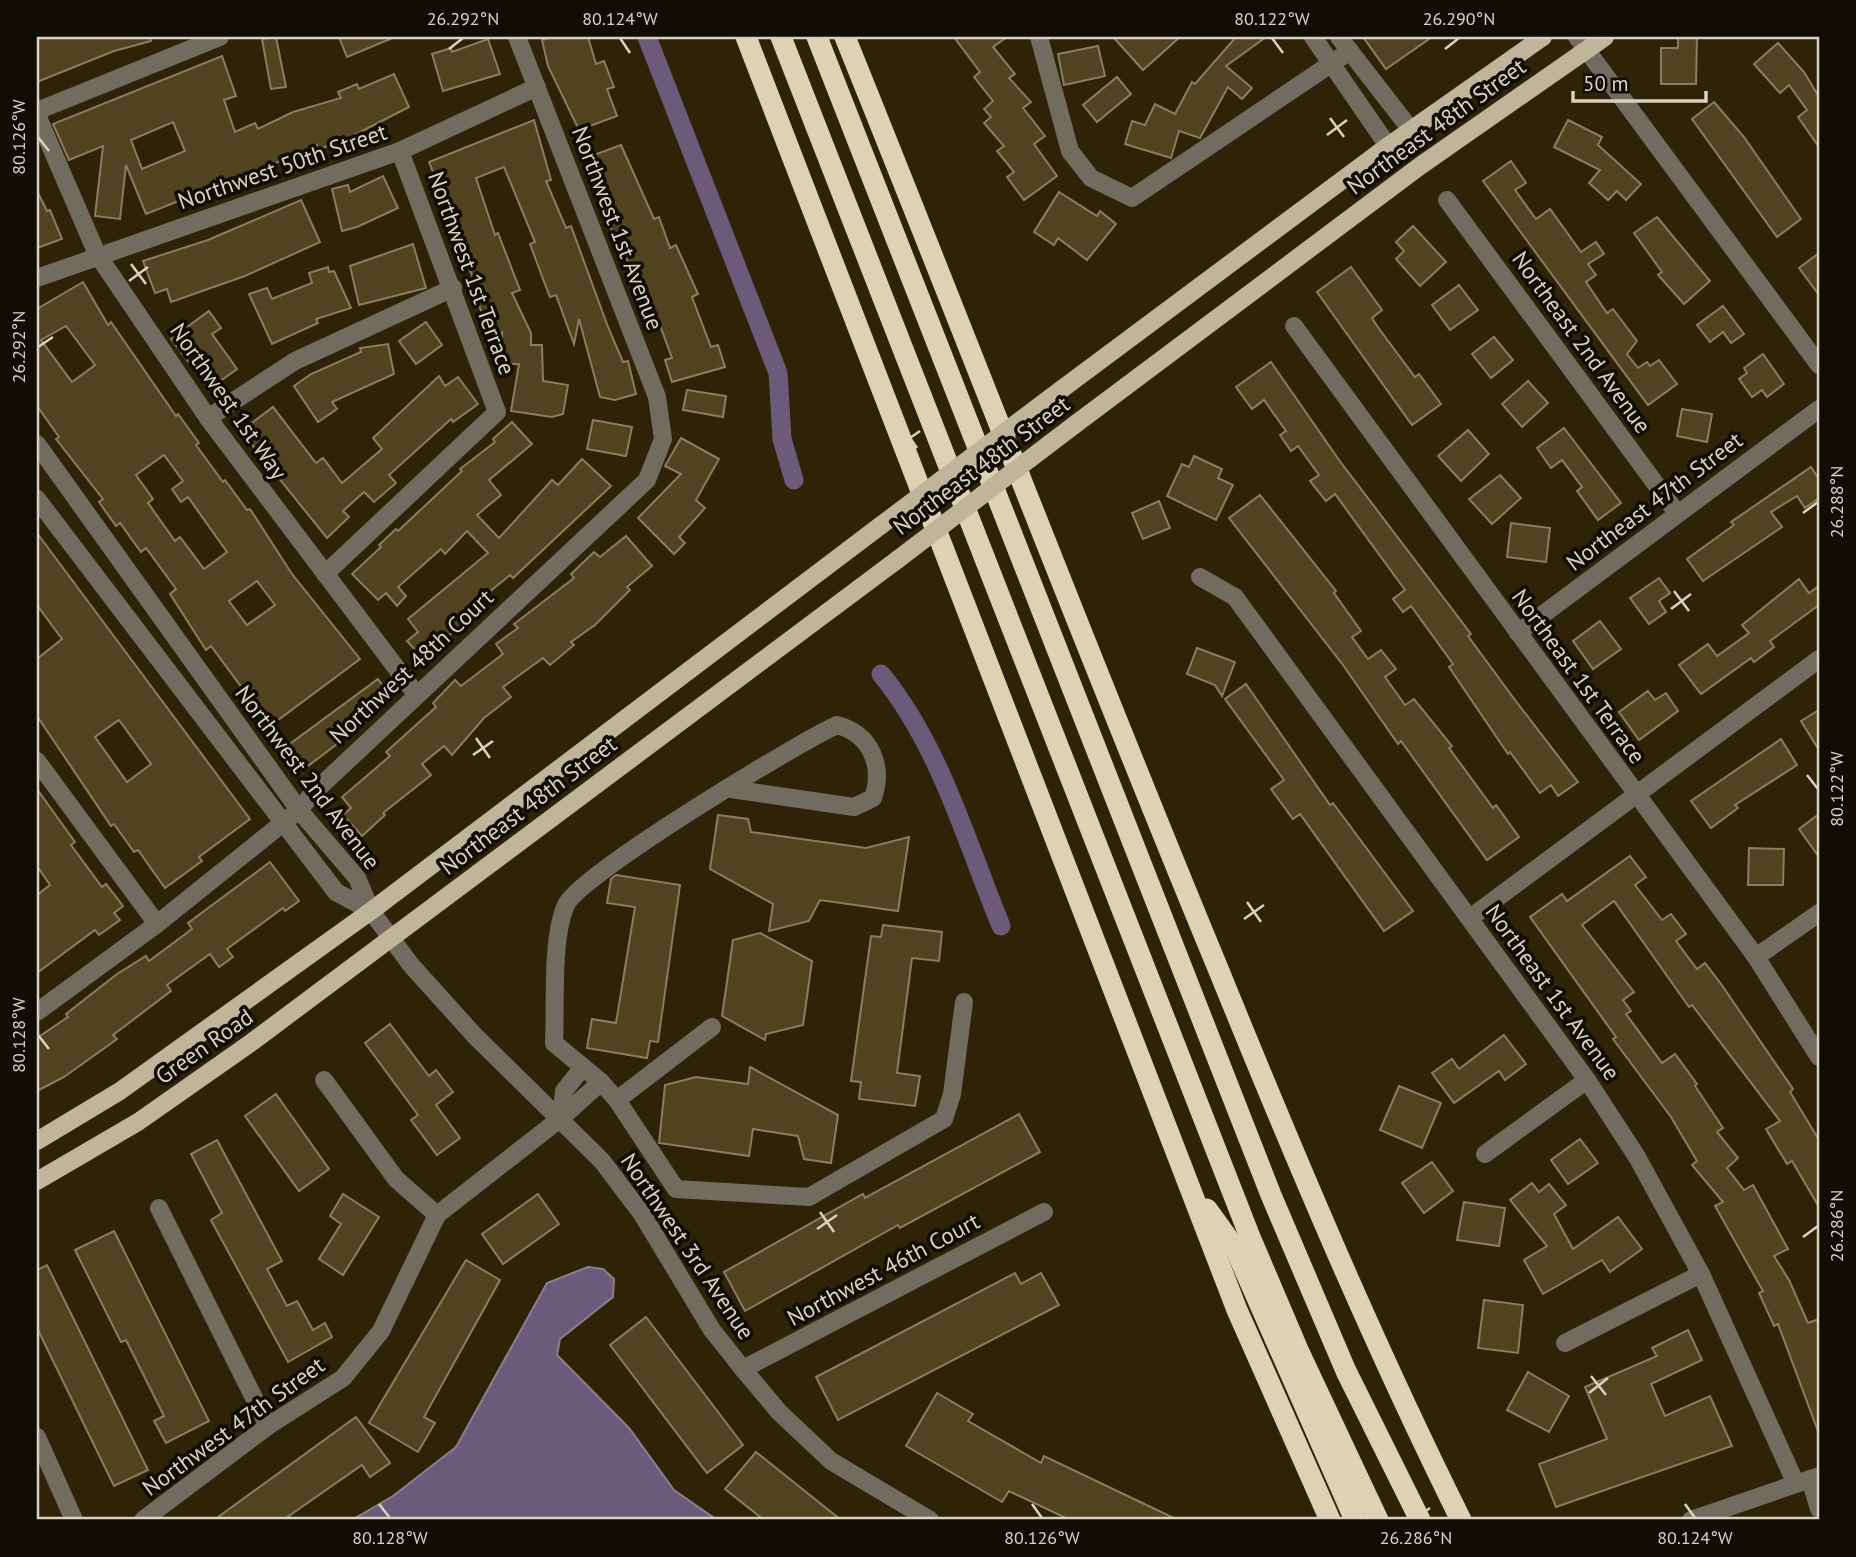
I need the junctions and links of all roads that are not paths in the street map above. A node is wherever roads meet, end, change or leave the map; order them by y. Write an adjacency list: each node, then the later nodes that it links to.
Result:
1 (220, 37): 15 (street)
2 (517, 37): 14 (street, Northwest 1st Avenue)
3 (746, 37): 60 (highway)
4 (781, 37): 76 (highway)
5 (817, 37): 77 (highway)
6 (845, 37): 78 (highway)
7 (1038, 37): 13 (street)
8 (1313, 37): 13 (street)
9 (1543, 37): 16 (main road, Northeast 48th Street)
10 (1605, 37): 11 (main road, Northeast 48th Street)
11 (1581, 43): 24 (street); 45 (main road, Northeast 48th Street, bridge)
12 (1345, 44): 13 (street); 16 (street)
13 (1331, 63): 17 (street)
14 (537, 87): 18 (street, Northwest 50th Street); 27 (street, Northwest 1st Avenue)
15 (37, 113): 20 (street, Northwest 1st Way)
16 (1410, 130): 17 (main road, Northeast 48th Street)
17 (1388, 146): 41 (main road, Northeast 48th Street, bridge)
18 (400, 151): 20 (street, Northwest 50th Street); 22 (street, Northwest 1st Terrace)
19 (1447, 200): 30 (street, Northeast 2nd Avenue)
20 (97, 254): 21 (street, Northwest 50th Street); 26 (street, Northwest 1st Way)
21 (37, 278)
22 (453, 288): 26 (street); 31 (street, Northwest 1st Terrace)
23 (1294, 326): 33 (street, Northeast 1st Terrace)
24 (1819, 365)
25 (1819, 409): 30 (street, Northeast 47th Street)
26 (208, 418): 31 (street, Northwest 1st Way)
27 (663, 439): 35 (street, Northwest 48th Court)
28 (37, 444): 39 (street, Northwest 2nd Avenue)
29 (37, 499): 40 (street, Northwest 2nd Avenue)
30 (1677, 513): 33 (street, Northeast 47th Street)
31 (325, 574): 35 (street, Northwest 1st Way)
32 (1200, 577): 43 (street, Northeast 1st Avenue)
33 (1518, 633): 38 (street, Northeast 1st Terrace)
34 (1819, 659): 38 (street)
35 (416, 694): 39 (street, Northwest 48th Court)
36 (37, 761): 44 (street)
37 (731, 789): 37 (street); 51 (street)
38 (1634, 794): 43 (street); 46 (street, Northeast 1st Terrace)
39 (299, 810): 40 (street, Northwest 48th Court); 41 (street, Northwest 2nd Avenue)
40 (281, 824): 41 (street, Northwest 2nd Avenue); 44 (street, Northwest 48th Court)
41 (371, 911): 45 (street, Northwest 3rd Avenue); 57 (main road, Green Road)
42 (1819, 913): 46 (street)
43 (1470, 918): 53 (street, Northeast 1st Avenue)
44 (157, 924): 48 (street, Northwest 48th Court)
45 (391, 938): 56 (street, Northwest 3rd Avenue); 59 (main road, Green Road)
46 (1756, 957): 50 (street, Northeast 1st Terrace)
47 (964, 1002): 55 (street)
48 (37, 1012)
49 (712, 1027): 55 (street)
50 (1819, 1057)
51 (583, 1067): 54 (street); 56 (street)
52 (324, 1080): 63 (street)
53 (1587, 1080): 58 (street); 64 (street, Northeast 1st Avenue)
54 (601, 1082): 55 (street); 56 (street, Northwest 47th Street)
55 (617, 1100)
56 (561, 1118): 63 (street, Northwest 47th Street); 66 (street, Northwest 3rd Avenue)
57 (37, 1141)
58 (1485, 1154)
59 (37, 1181)
60 (1187, 1182): 74 (highway); 75 (highway)
61 (159, 1208): 67 (street)
62 (1044, 1212): 66 (street, Northwest 46th Court)
63 (437, 1215): 67 (street, Northwest 47th Street)
64 (1701, 1273): 65 (street); 69 (street, Northeast 1st Avenue)
65 (1565, 1343)
66 (743, 1369): 73 (street, Northwest 3rd Avenue)
67 (268, 1426): 72 (street, Northwest 47th Street)
68 (37, 1437): 71 (street)
69 (1808, 1480): 70 (street, Northeast 1st Avenue); 79 (street)
70 (1819, 1509)
71 (74, 1520)
72 (142, 1520)
73 (930, 1520)
74 (1330, 1520)
75 (1355, 1520)
76 (1378, 1520)
77 (1419, 1520)
78 (1461, 1520)
79 (1691, 1520)

